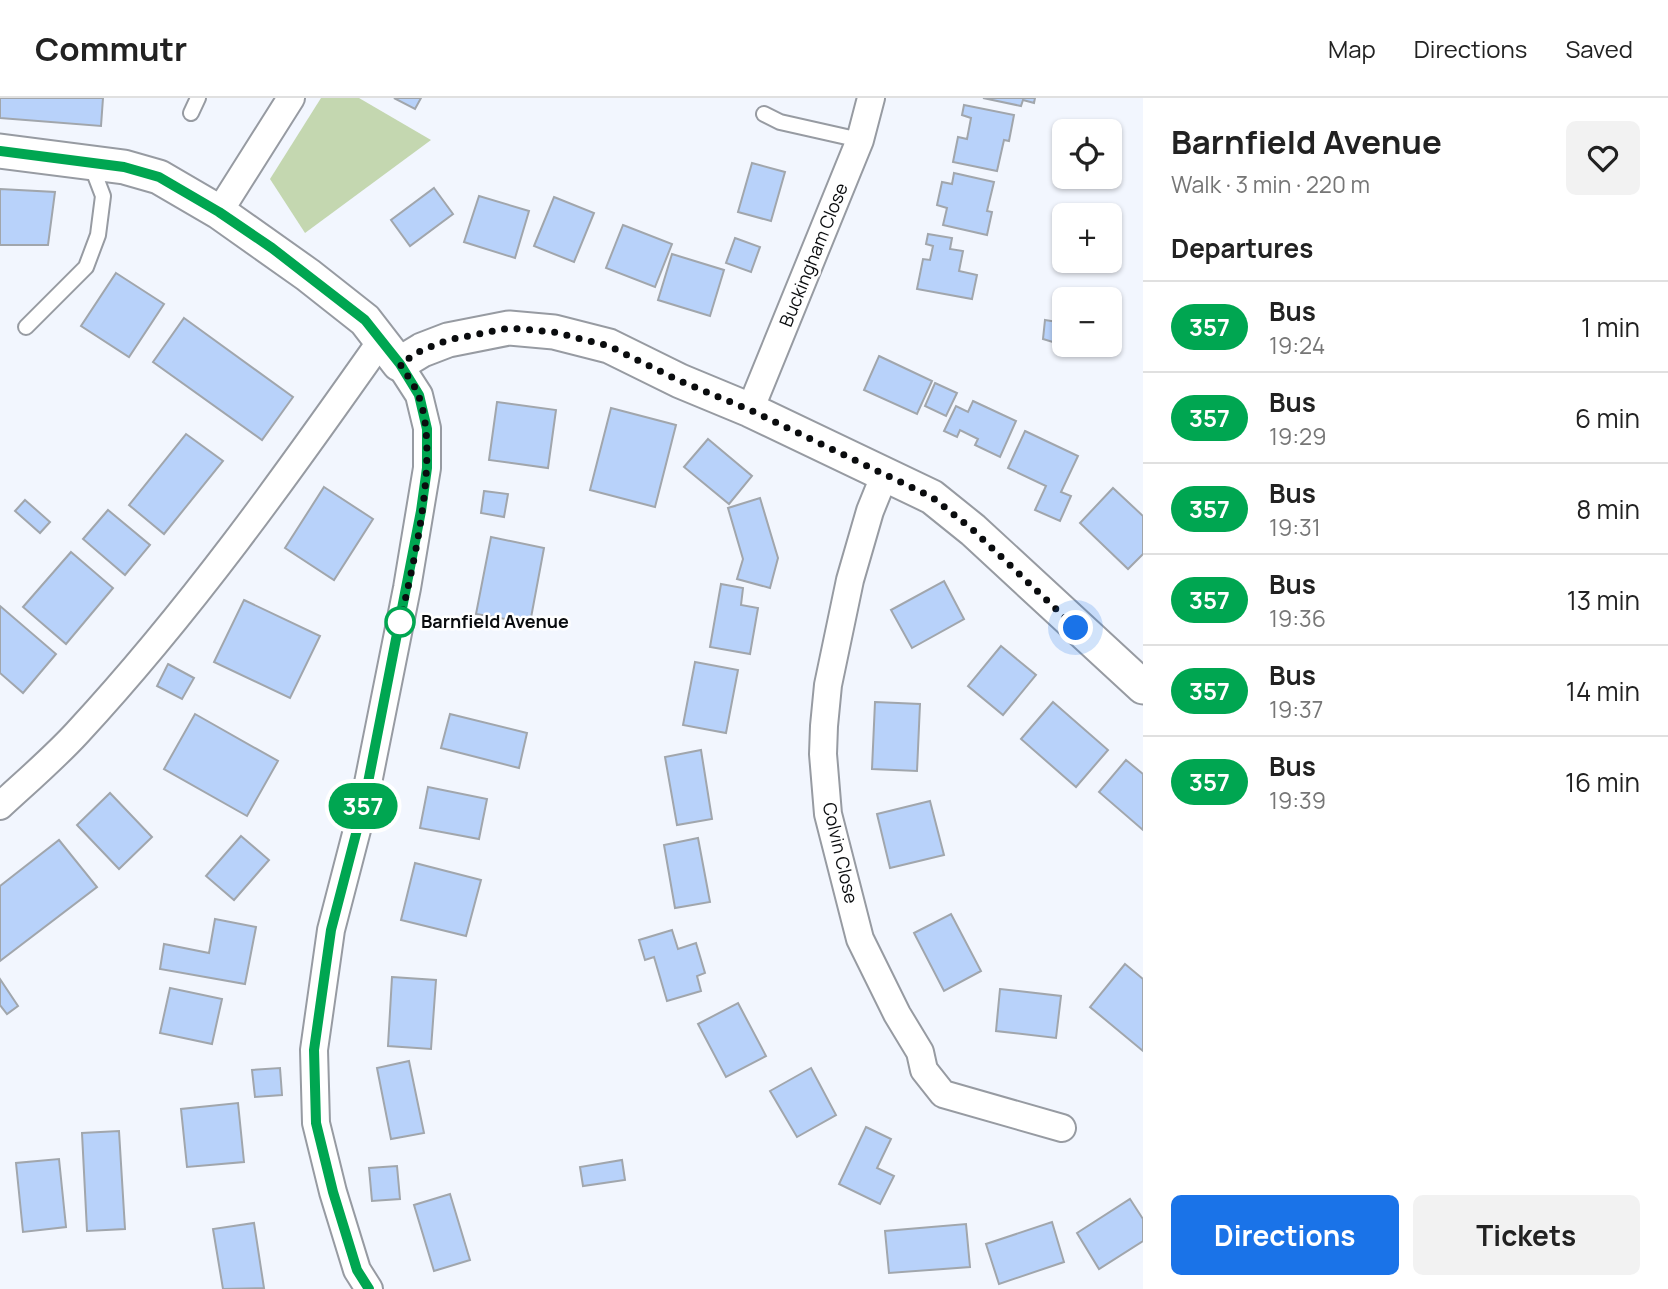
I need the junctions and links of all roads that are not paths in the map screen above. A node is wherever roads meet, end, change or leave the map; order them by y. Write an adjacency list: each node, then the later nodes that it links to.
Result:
1 (198, 98): 4 (lane)
2 (291, 98): 9 (street)
3 (871, 98): 6 (street, Buckingham Close)
4 (191, 113)
5 (764, 114): 6 (lane)
6 (860, 140): 12 (street, Buckingham Close)
7 (0, 150): 8 (street)
8 (90, 162): 9 (street); 10 (lane)
9 (219, 212): 11 (street)
10 (26, 327)
11 (390, 352): 12 (street); 15 (street); 17 (street)
12 (750, 410): 13 (street)
13 (885, 474): 14 (street); 16 (street, Colvin Close)
14 (1143, 687)
15 (0, 806)
16 (1062, 1128)
17 (369, 1289)

